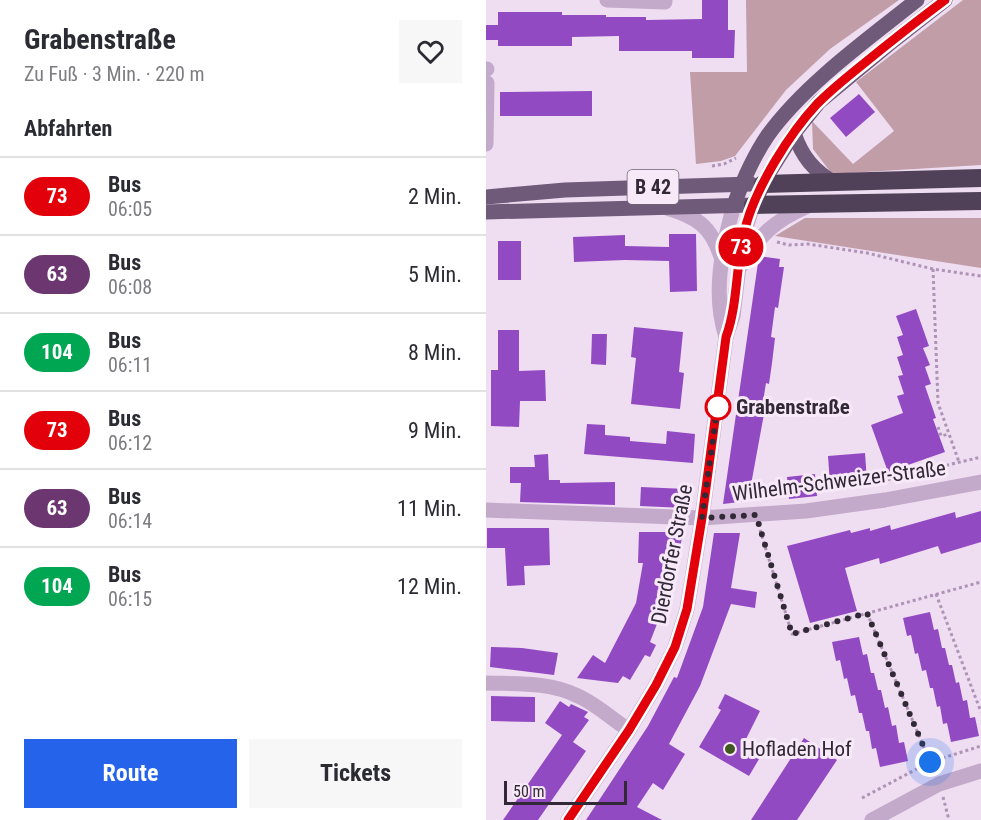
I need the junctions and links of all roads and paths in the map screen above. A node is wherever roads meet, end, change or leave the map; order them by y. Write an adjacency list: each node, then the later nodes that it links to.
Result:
1 (607, 0): 2 (street)
2 (665, 0)
3 (917, 0): 12 (main road, Dierdorfer Straße)
4 (945, 0): 6 (main road, Dierdorfer Straße)
5 (487, 74): 7 (street)
6 (794, 133): 11 (main road); 13 (main road, Dierdorfer Straße)
7 (486, 144)
8 (739, 156): 9 (path)
9 (712, 166)
10 (981, 178): 11 (highway, B 42)
11 (836, 183): 13 (highway, B 42)
12 (741, 184): 13 (main road, B 42); 14 (main road, B 42); 17 (main road, Dierdorfer Straße)
13 (763, 184): 18 (main road, Dierdorfer Straße)
14 (486, 197)
15 (981, 201): 16 (highway, B 42)
16 (813, 204): 18 (highway, B 42); 21 (street)
17 (734, 205): 18 (main road, B 42); 19 (main road, B 42); 22 (street, Dierdorfer Straße)
18 (753, 205): 24 (street, Dierdorfer Straße)
19 (664, 207): 20 (main road, B 42); 22 (street)
20 (486, 212)
21 (763, 234): 23 (path); 24 (street)
22 (721, 257): 26 (street, Dierdorfer Straße)
23 (933, 269): 25 (path); 28 (path, Wilhelm-Schweizer-Straße)
24 (738, 271): 26 (street, Dierdorfer Straße)
25 (981, 276)
26 (726, 337): 35 (street, Dierdorfer Straße)
27 (938, 427): 28 (path)
28 (949, 434): 30 (path, Wilhelm-Schweizer-Straße)
29 (981, 457): 30 (path)
30 (959, 462): 31 (path)
31 (882, 481)
32 (981, 482): 34 (street, Wilhelm-Schweizer-Straße)
33 (486, 510): 35 (street)
34 (756, 515): 35 (street, Wilhelm-Schweizer-Straße); 38 (path)
35 (702, 518): 41 (street, Dierdorfer Straße)
36 (981, 582): 37 (path)
37 (936, 594): 38 (path); 40 (path)
38 (867, 613): 43 (path)
39 (486, 683): 41 (street)
40 (981, 712)
41 (629, 730): 47 (street, Dierdorfer Straße)
42 (981, 746): 43 (path)
43 (930, 762): 45 (path); 46 (path)
44 (981, 771): 45 (street)
45 (939, 784): 48 (street); 49 (path)
46 (862, 798)
47 (568, 820)
48 (872, 820)
49 (949, 820)

